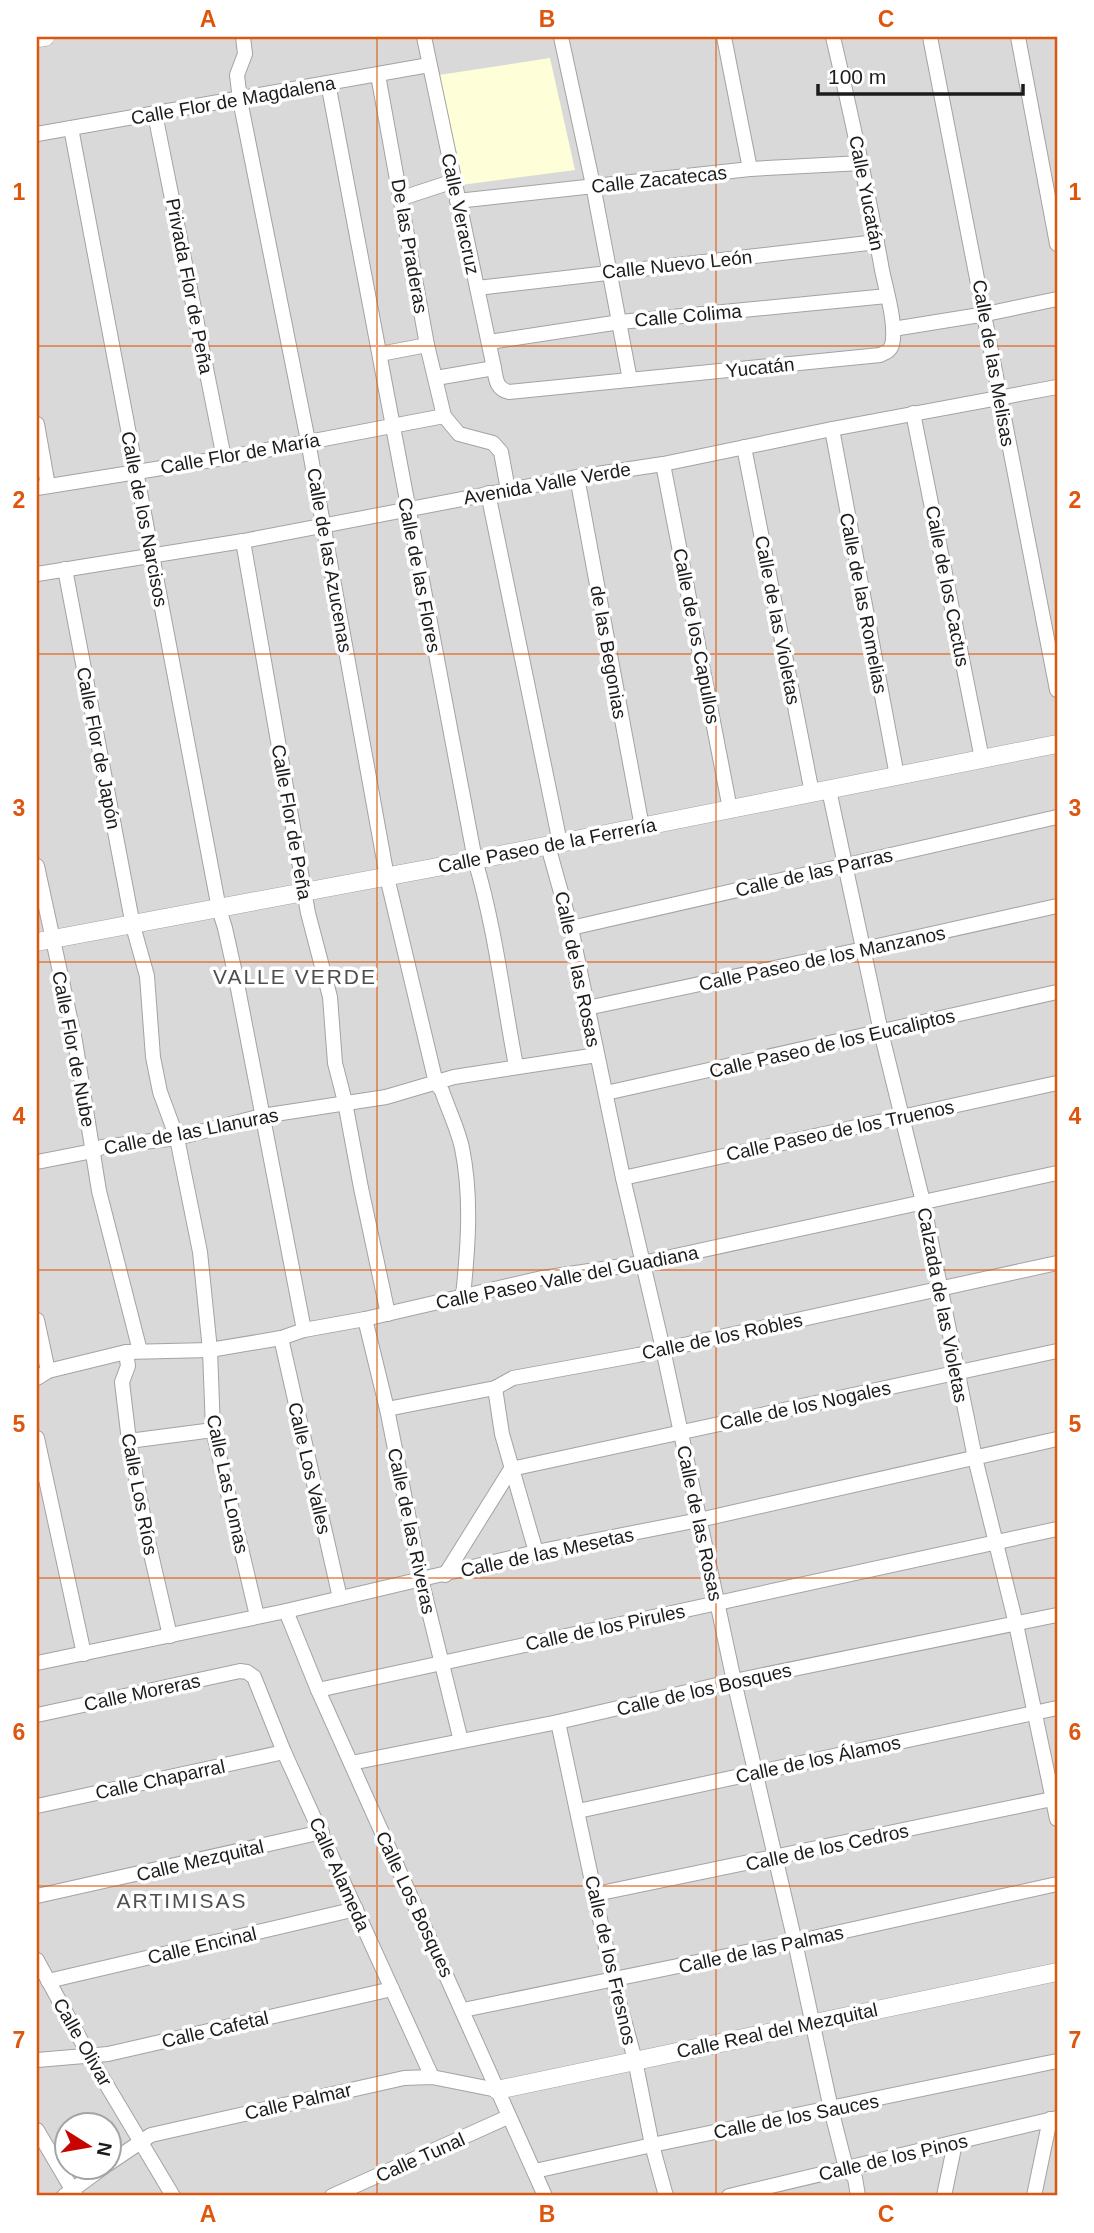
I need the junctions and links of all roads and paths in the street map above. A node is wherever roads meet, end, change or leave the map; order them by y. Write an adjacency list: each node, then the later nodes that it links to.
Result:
1 (45, 37): 9 (street)
2 (243, 37): 13 (street, Calle de las Azucenas)
3 (424, 37): 10 (street, Calle Veracruz)
4 (561, 37): 20 (street)
5 (724, 37): 18 (street)
6 (833, 37): 17 (street, Calle Yucatán)
7 (930, 37): 29 (street, Calle de las Melisas)
8 (1018, 37): 24 (street)
9 (37, 38)
10 (429, 65): 11 (street, Calle Flor de Magdalena); 19 (street, Calle Veracruz)
11 (378, 75): 12 (street, Calle Flor de Magdalena); 21 (street, De las Praderas)
12 (328, 83): 13 (street, Calle Flor de Magdalena); 35 (street, Calle de las Flores)
13 (240, 100): 14 (street, Calle Flor de Magdalena); 47 (street, Calle de las Azucenas)
14 (155, 114): 15 (street, Calle Flor de Magdalena); 49 (street, Privada Flor de Peña)
15 (71, 128): 16 (street, Calle Flor de Magdalena); 51 (street, Calle de los Narcisos)
16 (37, 134)
17 (862, 163): 18 (street, Calle Zacatecas); 23 (street, Calle Yucatán)
18 (750, 169): 20 (street, Calle Zacatecas)
19 (454, 181): 21 (street); 22 (street, Calle Veracruz)
20 (593, 186): 22 (street, Calle Zacatecas); 25 (street)
21 (402, 198): 33 (street, De las Praderas)
22 (457, 201): 26 (street, Calle Veracruz)
23 (877, 242): 25 (street, Calle Nuevo León); 27 (street, Calle Yucatán)
24 (1057, 244)
25 (609, 271): 26 (street, Calle Nuevo León); 30 (street)
26 (477, 288): 32 (street, Calle Veracruz)
27 (887, 296): 30 (street, Calle Colima); 31 (street, Calle Yucatán)
28 (1057, 299): 29 (street)
29 (986, 314): 31 (street); 41 (street, Calle de las Melisas)
30 (620, 322): 32 (street, Calle Colima); 38 (street)
31 (893, 329): 34 (street, Calle Yucatán)
32 (489, 342): 36 (street, Calle Veracruz)
33 (427, 345): 35 (street); 37 (street, De las Praderas)
34 (889, 351): 38 (street, Yucatán)
35 (380, 354): 45 (street, Calle de las Flores)
36 (494, 368): 37 (street); 40 (street, Calle Veracruz)
37 (436, 378): 43 (street, De las Praderas)
38 (630, 380): 40 (street, Yucatán)
39 (1057, 387): 41 (street, Avenida Valle Verde)
40 (501, 390)
41 (999, 397): 42 (street, Avenida Valle Verde); 62 (street, Calle de las Melisas)
42 (914, 413): 46 (street, Avenida Valle Verde); 64 (street, Calle de los Cactus)
43 (444, 416): 45 (street, Calle Flor de María); 54 (street)
44 (37, 424): 53 (street)
45 (392, 425): 47 (street, Calle Flor de María); 56 (street, Calle de las Flores)
46 (832, 429): 48 (street, Avenida Valle Verde); 65 (street, Calle de las Romelias)
47 (308, 441): 49 (street, Calle Flor de María); 57 (street, Calle de las Azucenas)
48 (744, 447): 50 (street, Avenida Valle Verde); 66 (street, Calle de las Violetas)
49 (224, 458): 51 (street, Calle Flor de María)
50 (663, 464): 52 (street, Avenida Valle Verde); 67 (street, Calle de los Capullos)
51 (137, 471): 53 (street, Calle Flor de María); 59 (street, Calle de los Narcisos)
52 (577, 477): 54 (street, Avenida Valle Verde); 69 (street, de las Begonias)
53 (42, 487)
54 (508, 490): 55 (street, Avenida Valle Verde)
55 (488, 493): 56 (street, Avenida Valle Verde); 70 (street, Calle de las Rosas)
56 (407, 508): 57 (street, Avenida Valle Verde); 71 (street, Calle de las Flores)
57 (324, 525): 58 (street, Avenida Valle Verde); 74 (street, Calle de las Azucenas)
58 (243, 541): 59 (street, Avenida Valle Verde); 75 (street, Calle Flor de Peña)
59 (152, 557): 60 (street, Avenida Valle Verde); 77 (street, Calle de los Narcisos)
60 (65, 569): 61 (street, Avenida Valle Verde); 78 (street, Calle Flor de Japón)
61 (37, 574)
62 (1057, 690)
63 (1057, 744): 64 (street, Calle Paseo de la Ferrería)
64 (982, 759): 65 (street, Calle Paseo de la Ferrería)
65 (897, 776): 66 (street, Calle Paseo de la Ferrería)
66 (821, 792): 67 (street, Calle Paseo de la Ferrería); 72 (street, Calzada de las Violetas)
67 (730, 809): 69 (street, Calle Paseo de la Ferrería)
68 (1057, 817): 72 (street, Calle de las Parras)
69 (642, 827): 70 (street, Calle Paseo de la Ferrería)
70 (554, 845): 71 (street, Calle Paseo de la Ferrería); 79 (street, Calle de las Rosas)
71 (475, 860): 74 (street, Calle Paseo de la Ferrería); 86 (street, Calle de las Flores)
72 (846, 865): 79 (street, Calle de las Parras); 81 (street, Calzada de las Violetas)
73 (37, 866): 80 (street, Calle Flor de Nube)
74 (387, 877): 75 (street, Calle Paseo de la Ferrería); 87 (street, Calle de las Azucenas)
75 (304, 892): 77 (street, Calle Paseo de la Ferrería); 90 (street, Calle Flor de Peña)
76 (1057, 906): 81 (street, Calle Paseo de los Manzanos)
77 (219, 909): 78 (street, Calle Paseo de la Ferrería); 91 (street, Calle de los Narcisos)
78 (133, 926): 80 (street, Calle Paseo de la Ferrería); 93 (street, Calle Flor de Japón)
79 (571, 928): 83 (street, Calle de las Rosas)
80 (45, 941): 94 (street, Calle Flor de Nube)
81 (864, 950): 83 (street, Calle Paseo de los Manzanos); 84 (street, Calzada de las Violetas)
82 (1057, 992): 84 (street, Calle Paseo de los Eucaliptos)
83 (587, 1008): 85 (street, Calle de las Rosas)
84 (881, 1032): 89 (street, Calle Paseo de los Eucaliptos); 92 (street, Calzada de las Violetas)
85 (597, 1055): 86 (street, Calle de las Llanuras); 89 (street, Calle de las Rosas)
86 (516, 1066): 87 (street, Calle de las Llanuras)
87 (436, 1083): 90 (street, Calle de las Llanuras); 102 (street, Calle de las Azucenas)
88 (1057, 1083): 92 (street, Calle Paseo de los Truenos)
89 (606, 1093): 97 (street, Calle de las Rosas)
90 (345, 1102): 91 (street, Calle de las Llanuras); 103 (street, Calle Flor de Peña)
91 (262, 1116): 93 (street, Calle de las Llanuras); 106 (street, Calle de los Narcisos)
92 (901, 1116): 97 (street, Calle Paseo de los Truenos); 98 (street, Calzada de las Violetas)
93 (177, 1138): 94 (street, Calle de las Llanuras); 109 (street, Calle Las Lomas)
94 (93, 1151): 95 (street, Calle de las Llanuras); 111 (street, Calle Flor de Nube)
95 (37, 1162)
96 (1057, 1173): 98 (street, Calle Paseo Valle del Guadiana)
97 (623, 1178): 100 (street, Calle de las Rosas)
98 (923, 1202): 100 (street, Calle Paseo Valle del Guadiana); 101 (street, Calzada de las Violetas)
99 (1057, 1263): 101 (street, Calle de los Robles)
100 (643, 1264): 102 (street, Calle Paseo Valle del Guadiana); 108 (street, Calle de las Rosas)
101 (939, 1288): 108 (street, Calle de los Robles); 112 (street, Calzada de las Violetas)
102 (463, 1297): 103 (street, Calle Paseo Valle del Guadiana)
103 (388, 1314): 105 (street, Calle Paseo Valle del Guadiana)
104 (37, 1320): 113 (street)
105 (365, 1320): 106 (street, Calle Paseo Valle del Guadiana); 115 (street, Calle de las Riveras)
106 (304, 1330): 107 (street, Calle Paseo Valle del Guadiana)
107 (281, 1338): 109 (street, Calle Paseo Valle del Guadiana); 129 (street, Calle Los Valles)
108 (663, 1349): 114 (street, Calle de los Robles); 117 (street, Calle de las Rosas)
109 (210, 1350): 111 (street, Calle Paseo Valle del Guadiana); 116 (street, Calle Las Lomas)
110 (1057, 1351): 112 (street, Calle de los Nogales)
111 (133, 1352): 113 (street, Calle Paseo Valle del Guadiana); 120 (street, Calle Los Ríos)
112 (957, 1373): 117 (street, Calle de los Nogales); 121 (street, Calzada de las Violetas)
113 (42, 1375)
114 (495, 1388): 115 (street, Calle de los Robles); 122 (street)
115 (387, 1409): 128 (street, Calle de las Riveras)
116 (213, 1430): 120 (street); 133 (street, Calle Las Lomas)
117 (680, 1432): 122 (street, Calle de los Nogales); 123 (street, Calle de las Rosas)
118 (37, 1437): 136 (street)
119 (1057, 1439): 121 (street, Calle de las Mesetas)
120 (129, 1441): 135 (street, Calle Los Ríos)
121 (975, 1458): 123 (street, Calle de las Mesetas); 125 (street, Calzada de las Violetas)
122 (511, 1469): 126 (street); 127 (street)
123 (699, 1520): 126 (street, Calle de las Mesetas); 130 (street, Calle de las Rosas)
124 (1057, 1529): 125 (street, Calle de los Pirules)
125 (995, 1543): 130 (street, Calle de los Pirules); 134 (street, Calzada de las Violetas)
126 (536, 1552): 127 (street, Calle de las Mesetas)
127 (445, 1575): 128 (street, Calle de las Mesetas)
128 (421, 1579): 129 (street, Calle de las Mesetas); 138 (street, Calle de las Riveras)
129 (340, 1598): 131 (street, Calle de las Mesetas)
130 (717, 1602): 138 (street, Calle de los Pirules); 140 (street, Calle de las Rosas)
131 (286, 1611): 133 (street, Calle de las Mesetas); 141 (street, Calle Los Bosques)
132 (1057, 1615): 134 (street, Calle de los Bosques)
133 (257, 1616): 135 (street, Calle de las Mesetas)
134 (1016, 1624): 140 (street, Calle de los Bosques); 143 (street, Calzada de las Violetas)
135 (170, 1636): 136 (street, Calle de las Mesetas)
136 (84, 1654): 137 (street, Calle de las Mesetas)
137 (37, 1663)
138 (443, 1663): 141 (street, Calle de los Pirules); 146 (street, Calle de las Riveras)
139 (247, 1672): 144 (street, Calle Moreras); 147 (street, Calle Alameda)
140 (734, 1681): 145 (street, Calle de los Bosques); 149 (street, Calle de las Rosas)
141 (318, 1690): 148 (street, Calle Los Bosques)
142 (1057, 1708): 143 (street, Calle de los Álamos)
143 (1035, 1713): 149 (street, Calle de los Álamos); 150 (street, Calzada de las Violetas)
144 (37, 1715)
145 (558, 1723): 146 (street, Calle de los Bosques); 152 (street, Calle de los Fresnos)
146 (461, 1741): 148 (street, Calle de los Bosques)
147 (284, 1752): 151 (street, Calle Chaparral); 154 (street, Calle Alameda)
148 (351, 1763): 166 (street, Calle Los Bosques)
149 (755, 1772): 152 (street, Calle de los Álamos); 155 (street, Calle de las Rosas)
150 (1055, 1798): 153 (street, Calzada de las Violetas); 155 (street, Calle de los Cedros)
151 (37, 1806)
152 (578, 1811): 157 (street, Calle de los Fresnos)
153 (1057, 1819)
154 (322, 1832): 158 (street, Calle Mezquital); 159 (street, Calle Alameda)
155 (775, 1858): 157 (street, Calle de los Cedros); 160 (street, Calle de las Rosas)
156 (1057, 1884): 160 (street, Calle de las Palmas)
157 (596, 1895): 163 (street, Calle de los Fresnos)
158 (37, 1896)
159 (356, 1909): 164 (street, Calle Encinal); 165 (street, Calle Alameda)
160 (795, 1942): 163 (street, Calle de las Palmas); 167 (street, Calle de las Rosas)
161 (37, 1960): 164 (street, Calle Olivar)
162 (1057, 1972): 167 (street, Calle Real del Mezquital)
163 (613, 1980): 166 (street, Calle de las Palmas); 170 (street, Calle de los Fresnos)
164 (48, 1981): 168 (street, Calle Olivar)
165 (392, 1989): 168 (street, Calle Cafetal); 172 (street, Calle Alameda)
166 (463, 2010): 173 (street, Calle Los Bosques)
167 (812, 2023): 170 (street, Calle Real del Mezquital); 174 (street, Calle de las Rosas)
168 (90, 2057): 169 (street, Calle Cafetal); 178 (street, Calle Olivar)
169 (37, 2060)
170 (635, 2060): 173 (street, Calle Real del Mezquital); 180 (street, Calle de los Fresnos)
171 (1057, 2061): 174 (street, Calle de los Sauces)
172 (432, 2077): 173 (street, Calle Palmar); 178 (street, Calle Palmar)
173 (497, 2090): 175 (street, Calle Los Bosques)
174 (831, 2109): 180 (street, Calle de los Sauces); 182 (street, Calle de las Rosas)
175 (508, 2117): 183 (street, Calle Los Bosques); 188 (street, Calle Tunal)
176 (1054, 2119): 179 (street, Calle de los Pinos); 194 (street)
177 (37, 2130): 186 (street)
178 (141, 2140): 181 (street, Calle Palmar); 187 (street, Calle Olivar)
179 (955, 2143): 182 (street, Calle de los Pinos); 193 (street)
180 (652, 2145): 183 (street, Calle de los Sauces); 190 (street, Calle de los Fresnos)
181 (122, 2154)
182 (846, 2168): 185 (street, Calle de los Pinos); 192 (street, Calle de las Rosas)
183 (535, 2171): 189 (street, Calle Los Bosques)
184 (88, 2180): 186 (street, Calle Palmar)
185 (767, 2191): 191 (street, Calle de los Pinos)
186 (71, 2194)
187 (173, 2196)
188 (332, 2196)
189 (545, 2196)
190 (666, 2196)
191 (729, 2196)
192 (858, 2196)
193 (944, 2196)
194 (1034, 2196)

